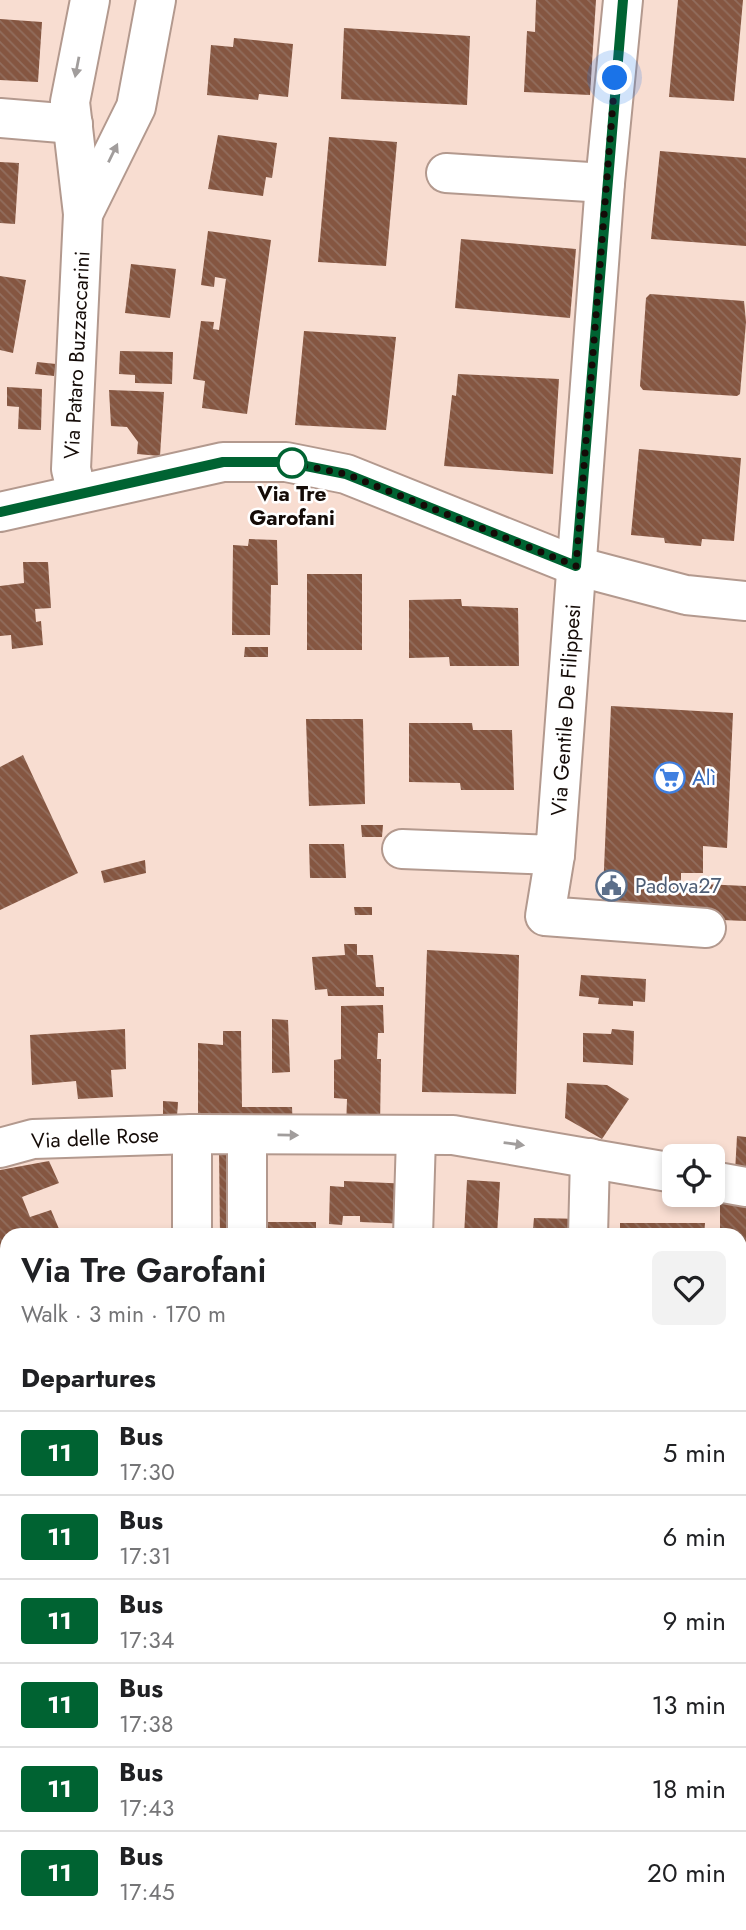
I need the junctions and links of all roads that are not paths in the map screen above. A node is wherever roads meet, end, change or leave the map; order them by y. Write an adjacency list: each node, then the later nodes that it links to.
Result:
1 (90, 0): 5 (street, Via Pataro Buzzaccarini, one-way to 5)
2 (156, 0): 8 (street, Via Pataro Buzzaccarini, one-way to 2)
3 (623, 0): 7 (street, Via Gentile De Filippesi)
4 (0, 118): 5 (street)
5 (73, 124): 8 (street, Via Pataro Buzzaccarini)
6 (446, 173): 7 (street)
7 (606, 183): 11 (street, Via Gentile De Filippesi)
8 (83, 214): 9 (street, Via Pataro Buzzaccarini)
9 (77, 494): 10 (street); 11 (street)
10 (0, 512)
11 (576, 566): 12 (street); 14 (street, Via Gentile De Filippesi)
12 (746, 601)
13 (402, 849): 14 (street)
14 (555, 855): 15 (street, Via Gentile De Filippesi)
15 (706, 928)
16 (192, 1134): 17 (street, Via delle Rose); 19 (street, Via delle Rose); 24 (street)
17 (247, 1135): 18 (street, Via delle Rose, one-way to 18); 25 (street)
18 (416, 1137): 20 (street, Via delle Rose, one-way to 20); 26 (street)
19 (0, 1148)
20 (590, 1157): 21 (street, Via delle Rose); 27 (street)
21 (662, 1172)
22 (725, 1183): 23 (street)
23 (746, 1187)
24 (192, 1228)
25 (247, 1228)
26 (413, 1228)
27 (589, 1228)

